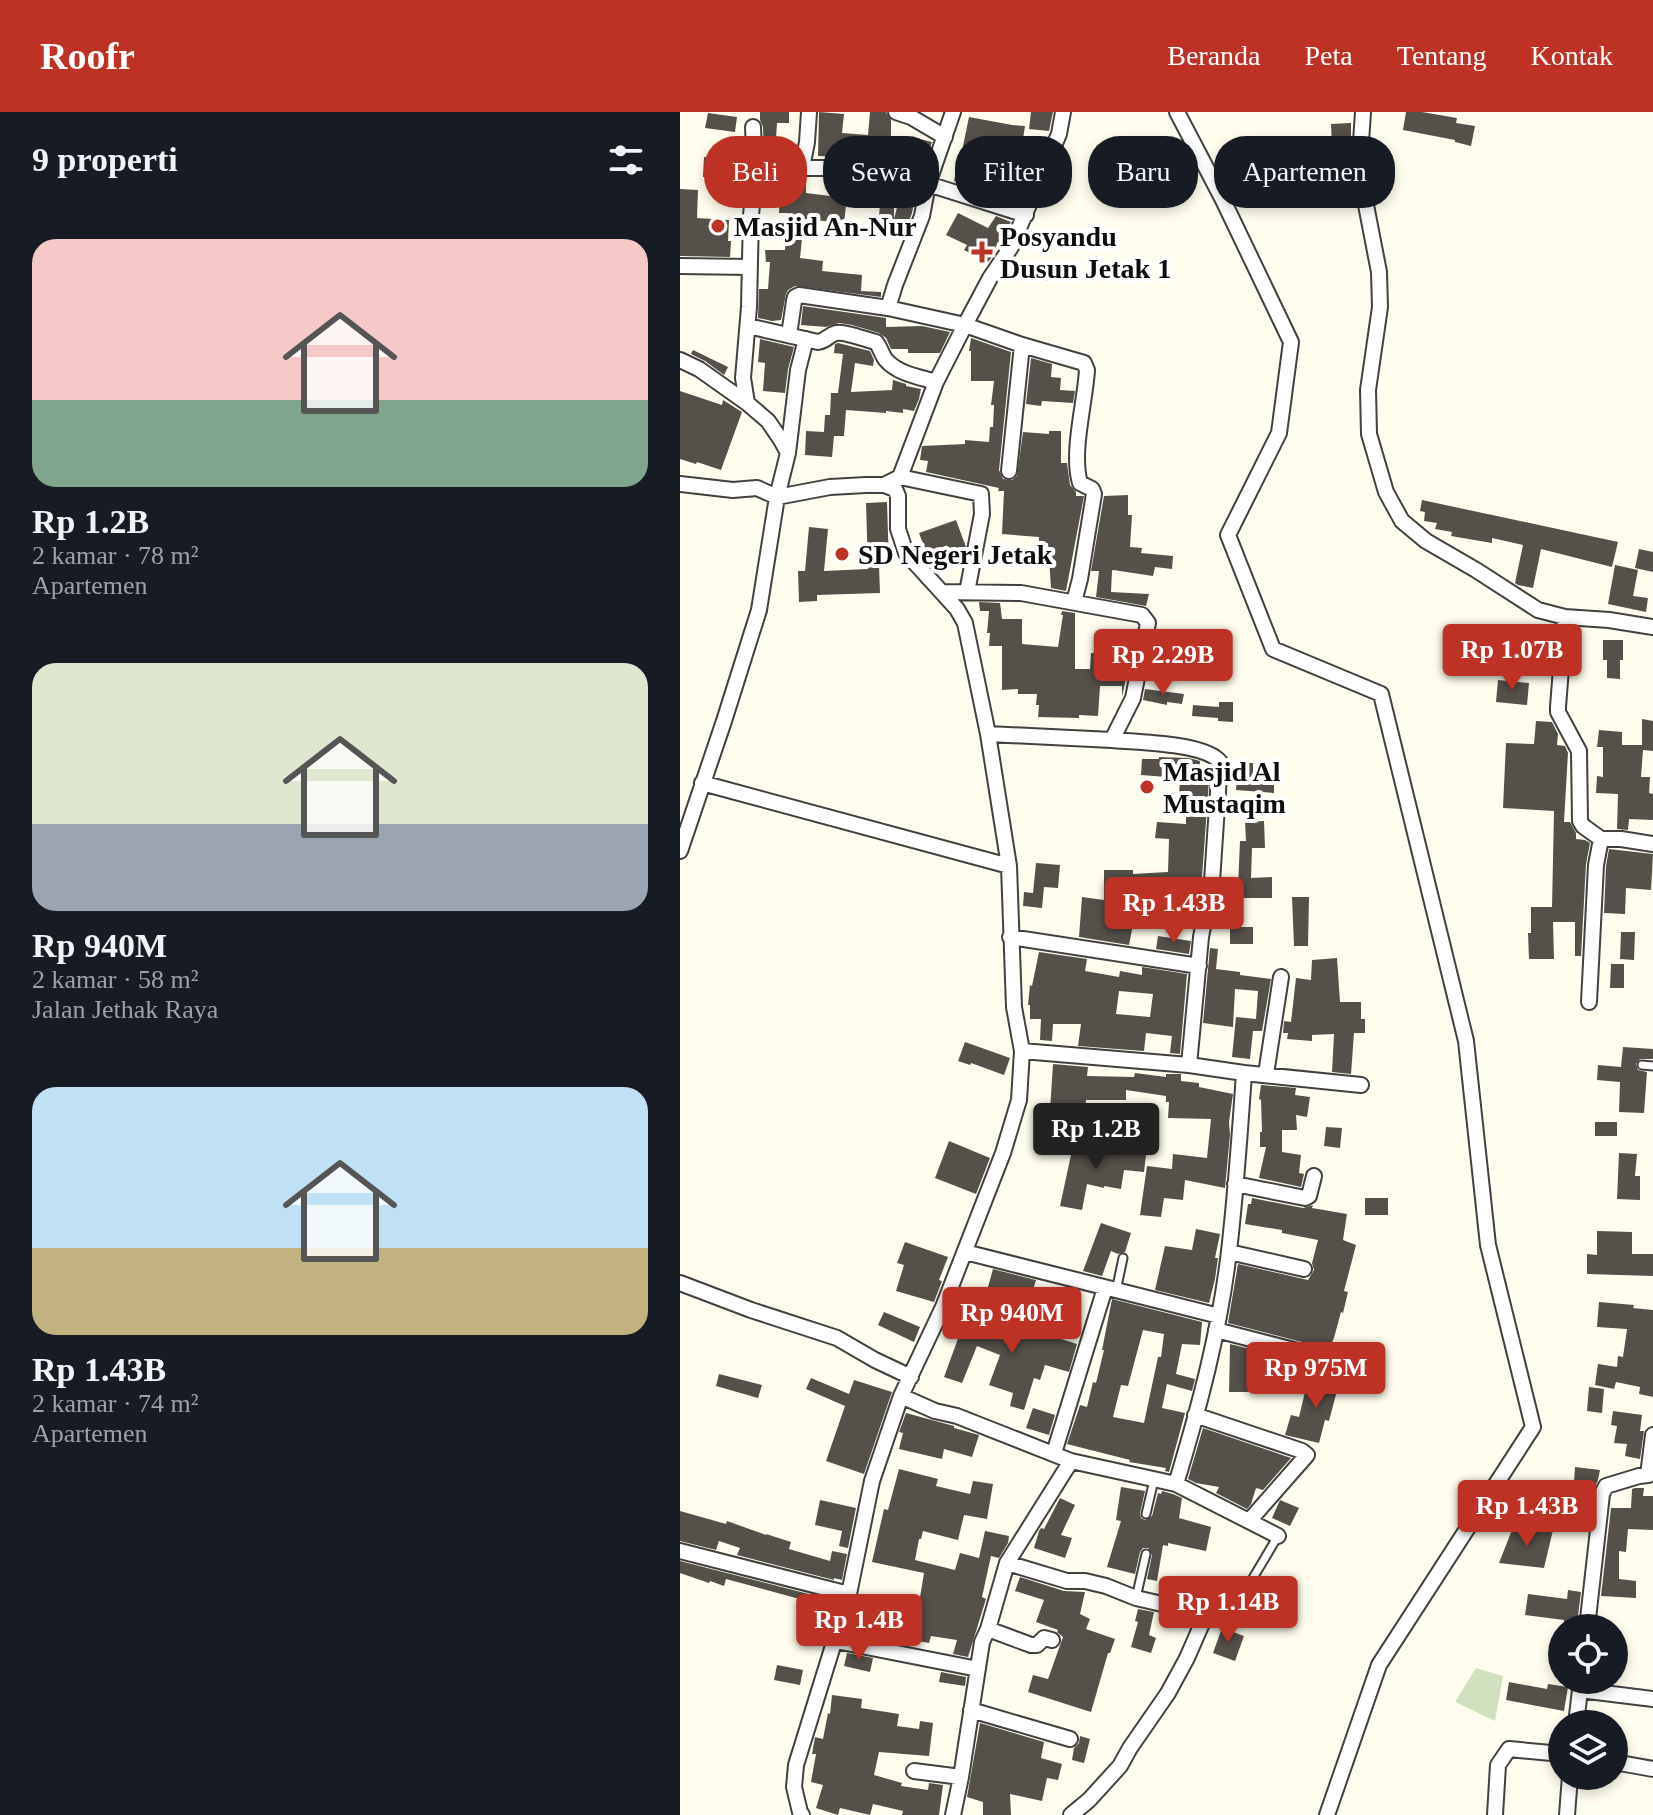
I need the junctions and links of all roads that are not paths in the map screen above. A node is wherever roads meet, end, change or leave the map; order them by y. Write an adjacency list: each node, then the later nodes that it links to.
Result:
1 (809, 112): 10 (street)
2 (896, 112): 9 (street)
3 (953, 112): 9 (street)
4 (1063, 112): 15 (street)
5 (1177, 112): 102 (street)
6 (1363, 112): 36 (street)
7 (753, 127): 8 (street)
8 (753, 136)
9 (945, 137): 11 (street)
10 (807, 142)
11 (939, 154)
12 (939, 187): 15 (street)
13 (752, 208): 17 (street)
14 (924, 208): 18 (street)
15 (1026, 215): 19 (street)
16 (680, 266): 17 (street)
17 (750, 267): 20 (street)
18 (888, 308): 19 (street); 21 (street)
19 (965, 325): 23 (street); 25 (street)
20 (748, 326): 21 (street); 26 (street)
21 (789, 335): 22 (street)
22 (806, 339): 25 (street); 27 (street)
23 (1022, 345): 28 (street); 35 (street)
24 (680, 360): 26 (street)
25 (936, 382): 29 (street)
26 (747, 403): 27 (street)
27 (788, 453): 32 (street)
28 (1009, 471)
29 (900, 477): 31 (street); 34 (street)
30 (680, 484): 32 (street)
31 (884, 485): 32 (street); 33 (street)
32 (777, 497): 40 (street)
33 (942, 592): 34 (street); 38 (street)
34 (967, 592): 35 (street)
35 (1074, 602): 39 (street)
36 (1565, 617): 37 (street); 41 (street)
37 (1653, 627)
38 (988, 734): 39 (street); 44 (street)
39 (1112, 740): 46 (street)
40 (702, 783): 43 (street); 44 (street)
41 (1601, 839): 42 (street); 48 (street)
42 (1653, 844)
43 (680, 851)
44 (1009, 866): 45 (street)
45 (1010, 937): 46 (street); 49 (street)
46 (1199, 966): 50 (street)
47 (1281, 977): 54 (street)
48 (1589, 1002)
49 (1022, 1051): 50 (street); 58 (street)
50 (1189, 1065): 53 (street)
51 (1642, 1065): 52 (lane)
52 (1653, 1066)
53 (1244, 1073): 54 (street); 57 (street)
54 (1266, 1074): 55 (street)
55 (1361, 1085)
56 (1314, 1176): 57 (street)
57 (1235, 1184): 59 (street)
58 (965, 1252): 63 (street); 66 (street)
59 (1229, 1252): 61 (street); 64 (street)
60 (1123, 1258): 63 (lane)
61 (1304, 1269)
62 (680, 1283): 66 (street)
63 (1111, 1290): 64 (street); 70 (street)
64 (1218, 1323): 65 (street); 68 (street)
65 (1329, 1359)
66 (911, 1377): 67 (street)
67 (901, 1396): 70 (street); 82 (street)
68 (1195, 1415): 74 (street); 76 (street)
69 (1653, 1435): 72 (street)
70 (1054, 1453): 71 (street)
71 (1071, 1461): 73 (street); 80 (street)
72 (1650, 1476): 84 (street)
73 (1154, 1480): 74 (street); 75 (lane)
74 (1176, 1484): 76 (street)
75 (1146, 1514)
76 (1249, 1521): 77 (street)
77 (1278, 1536): 81 (lane)
78 (680, 1551): 82 (street)
79 (1146, 1554): 83 (lane)
80 (1007, 1563): 83 (street); 85 (street)
81 (1253, 1578)
82 (849, 1594): 87 (street)
83 (1136, 1598): 101 (street)
84 (1589, 1614)
85 (988, 1629): 86 (street); 88 (street)
86 (1052, 1640)
87 (836, 1641): 88 (street); 99 (street)
88 (978, 1669): 91 (street)
89 (1627, 1694): 90 (street)
90 (1653, 1699)
91 (971, 1710): 92 (street); 97 (street)
92 (1070, 1739)
93 (1548, 1753): 103 (street)
94 (1628, 1765): 95 (street)
95 (1653, 1769)
96 (914, 1771): 97 (street)
97 (961, 1777): 100 (street)
98 (1569, 1790): 104 (street)
99 (802, 1815)
100 (953, 1815)
101 (1071, 1815)
102 (1327, 1815)
103 (1495, 1815)
104 (1567, 1815)

